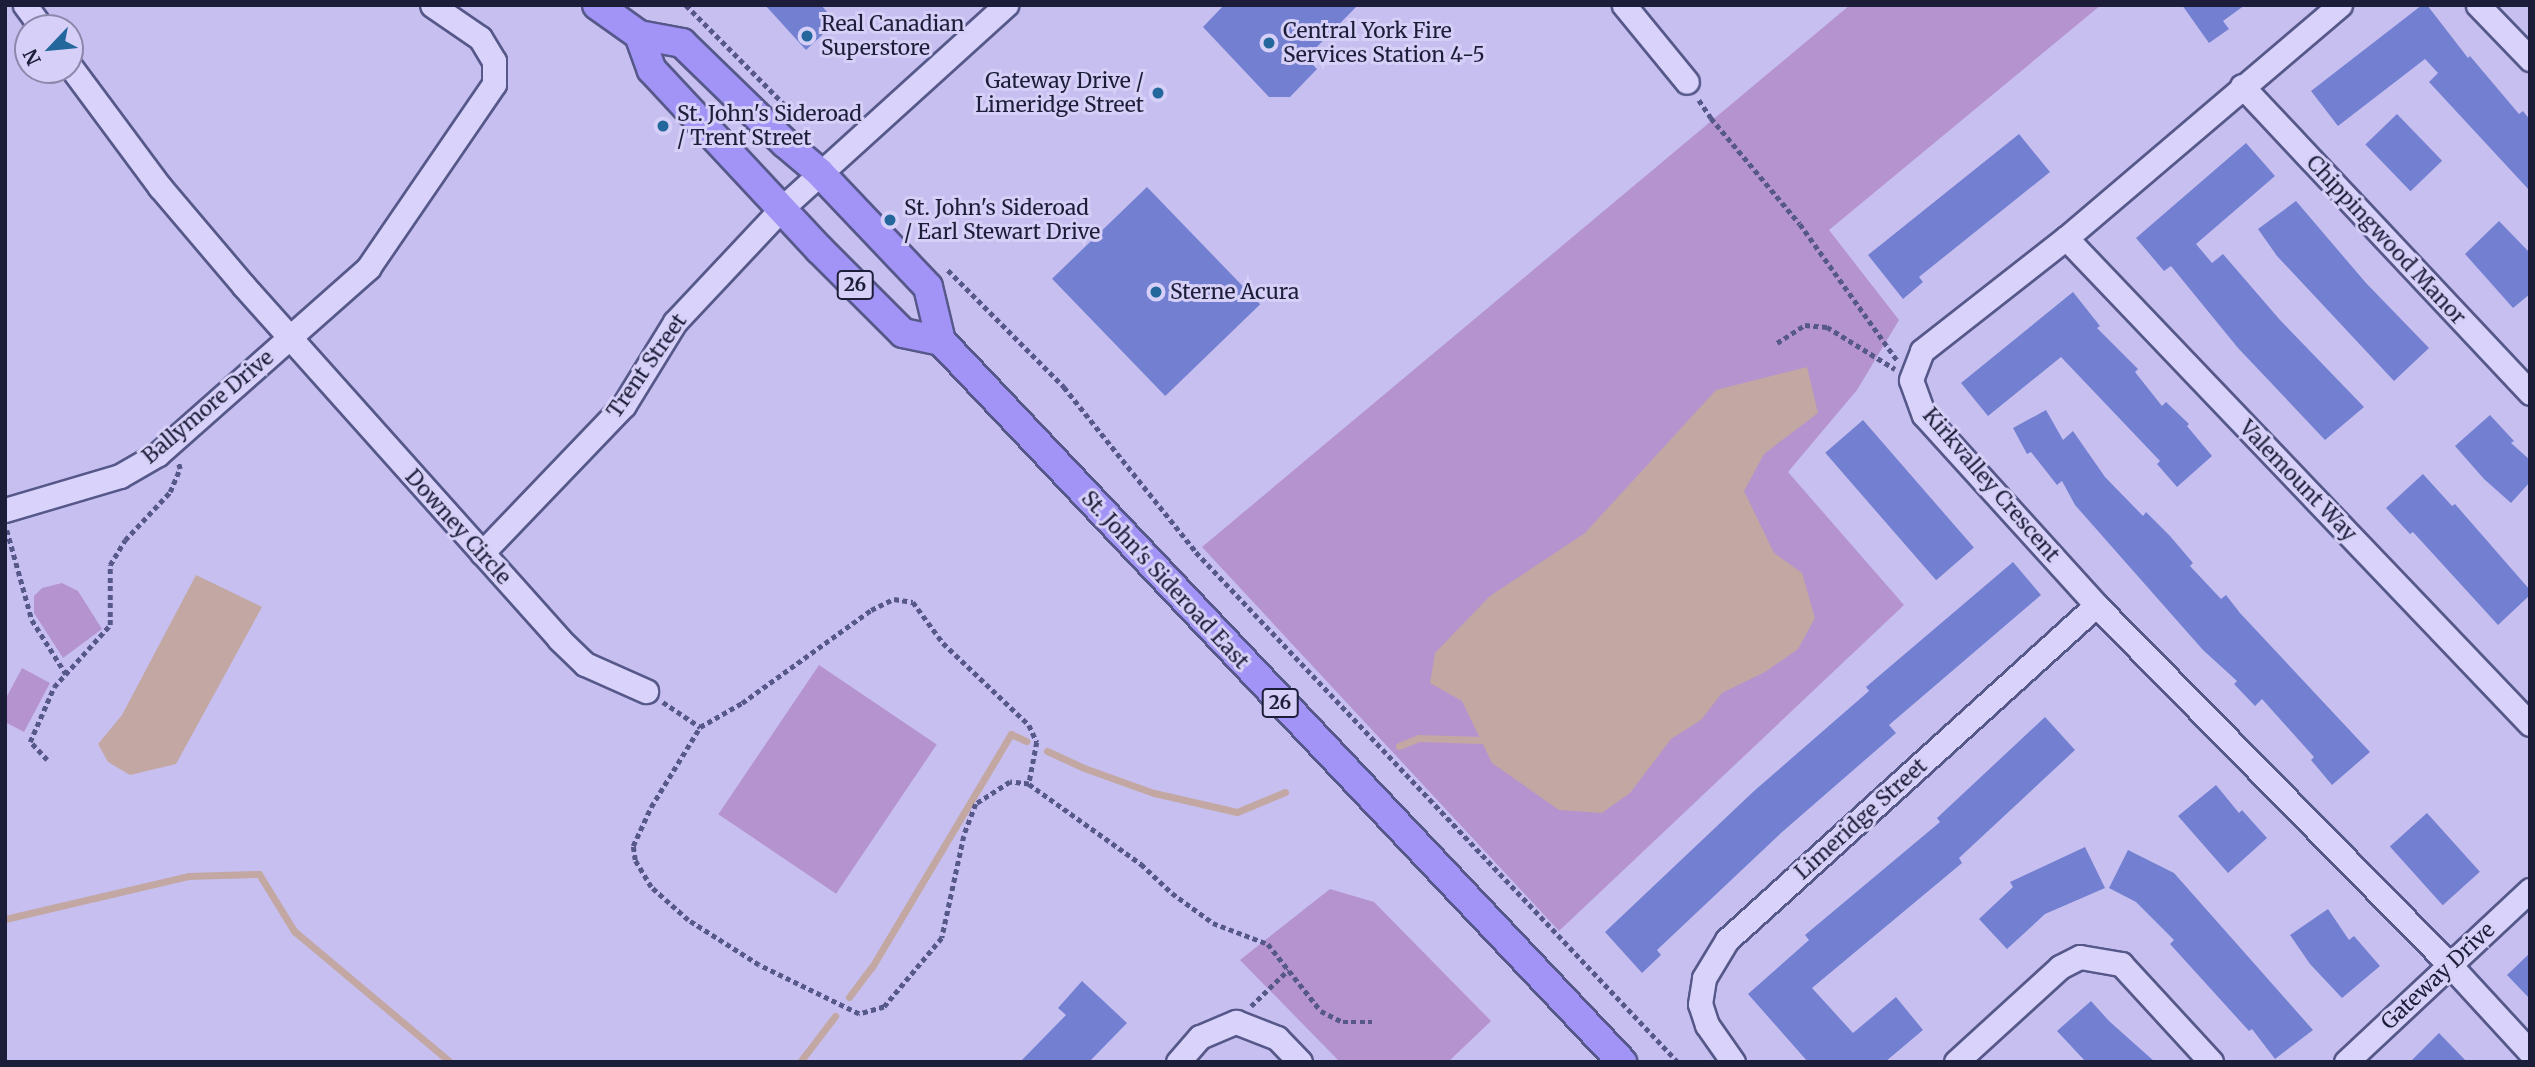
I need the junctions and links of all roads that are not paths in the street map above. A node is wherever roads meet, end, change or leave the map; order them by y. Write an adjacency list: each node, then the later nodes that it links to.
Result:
1 (432, 5): 15 (street)
2 (597, 5): 7 (main road, St. John's Sideroad East / 26)
3 (1006, 5): 12 (street, Trent Street)
4 (1624, 5): 9 (street)
5 (2340, 5): 11 (street)
6 (2478, 5): 8 (street)
7 (639, 35): 12 (main road, St. John's Sideroad East / 26); 13 (main road, 26)
8 (2530, 59)
9 (1687, 82)
10 (83, 84): 15 (street, Downey Circle)
11 (2242, 86): 14 (street); 17 (street, Chippingwood Manor)
12 (819, 172): 13 (street, Trent Street); 16 (main road, St. John's Sideroad East / 26)
13 (781, 209): 16 (main road, 26); 19 (street, Trent Street)
14 (2066, 238): 20 (street, Kirkvalley Crescent); 22 (street, Valemount Way)
15 (289, 338): 18 (street, Ballymore Drive); 19 (street, Downey Circle)
16 (941, 341): 28 (main road, St. John's Sideroad East / 26)
17 (2530, 393)
18 (5, 510)
19 (482, 553): 21 (street, Downey Circle)
20 (2096, 605): 24 (street, Kirkvalley Crescent); 29 (street, Limeridge Street)
21 (646, 691)
22 (2530, 724)
23 (2530, 890): 24 (street, Gateway Drive)
24 (2450, 965): 25 (street, Kirkvalley Crescent); 32 (street, Gateway Drive)
25 (2530, 1052)
26 (1178, 1062): 27 (street)
27 (1300, 1062)
28 (1622, 1062)
29 (1733, 1062)
30 (1956, 1062): 31 (street)
31 (2211, 1062)
32 (2346, 1062)

